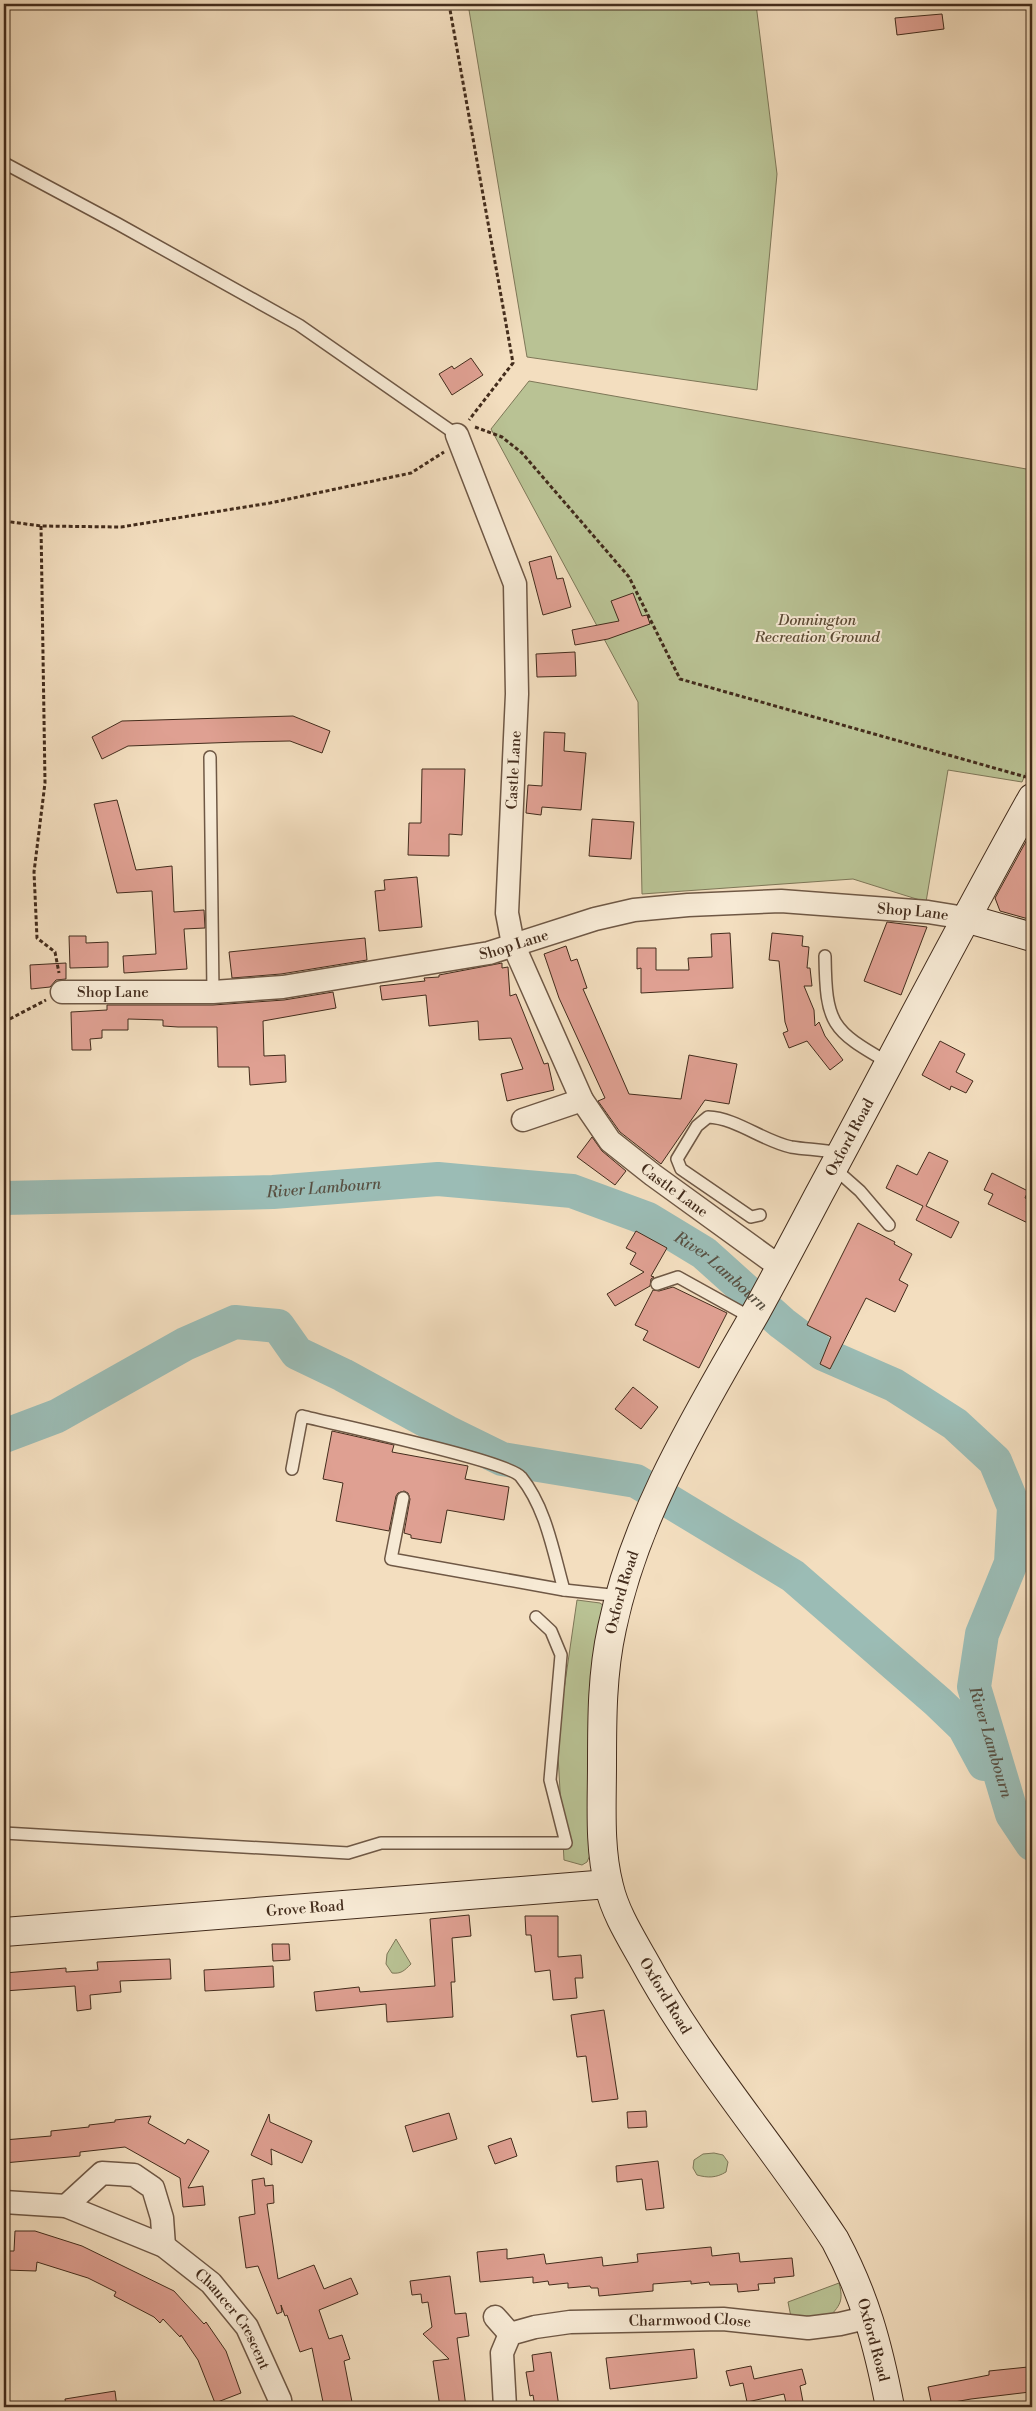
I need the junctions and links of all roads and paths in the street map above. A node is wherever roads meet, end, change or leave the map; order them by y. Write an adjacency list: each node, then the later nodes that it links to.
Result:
1 (449, 4): 5 (path)
2 (4, 153): 4 (lane)
3 (4, 164): 4 (lane)
4 (19, 171): 5 (lane)
5 (461, 429): 7 (path); 9 (path); 13 (street, Castle Lane)
6 (4, 521): 7 (path)
7 (40, 526): 15 (path)
8 (210, 757): 16 (lane)
9 (1032, 779)
10 (1032, 798): 11 (main road, Oxford Road)
11 (965, 918): 12 (main road); 13 (street, Shop Lane); 18 (main road, Oxford Road)
12 (1032, 938)
13 (513, 944): 16 (street, Shop Lane); 19 (street, Castle Lane)
14 (825, 956): 18 (lane)
15 (62, 992): 16 (street, Shop Lane); 17 (path)
16 (213, 992)
17 (4, 1022)
18 (890, 1063): 21 (main road, Oxford Road)
19 (582, 1100): 20 (street); 25 (street, Castle Lane)
20 (523, 1120)
21 (837, 1161): 22 (lane); 23 (lane); 25 (main road, Oxford Road)
22 (760, 1215)
23 (889, 1225)
24 (657, 1284): 25 (lane)
25 (764, 1296): 29 (main road, Oxford Road)
26 (292, 1469): 28 (lane)
27 (403, 1498): 28 (lane)
28 (564, 1590): 29 (lane)
29 (620, 1596): 32 (main road, Oxford Road)
30 (536, 1617): 31 (lane)
31 (4, 1833)
32 (608, 1884): 33 (main road, Grove Road); 38 (main road, Oxford Road)
33 (4, 1932)
34 (4, 2202): 35 (street, Chaucer Crescent)
35 (66, 2206): 36 (street, Chaucer Crescent); 36 (street)
36 (164, 2246): 40 (street, Chaucer Crescent)
37 (494, 2317): 39 (street)
38 (870, 2317): 39 (street, Charmwood Close); 42 (main road, Oxford Road)
39 (510, 2334): 41 (street)
40 (281, 2407)
41 (504, 2407)
42 (890, 2407)

